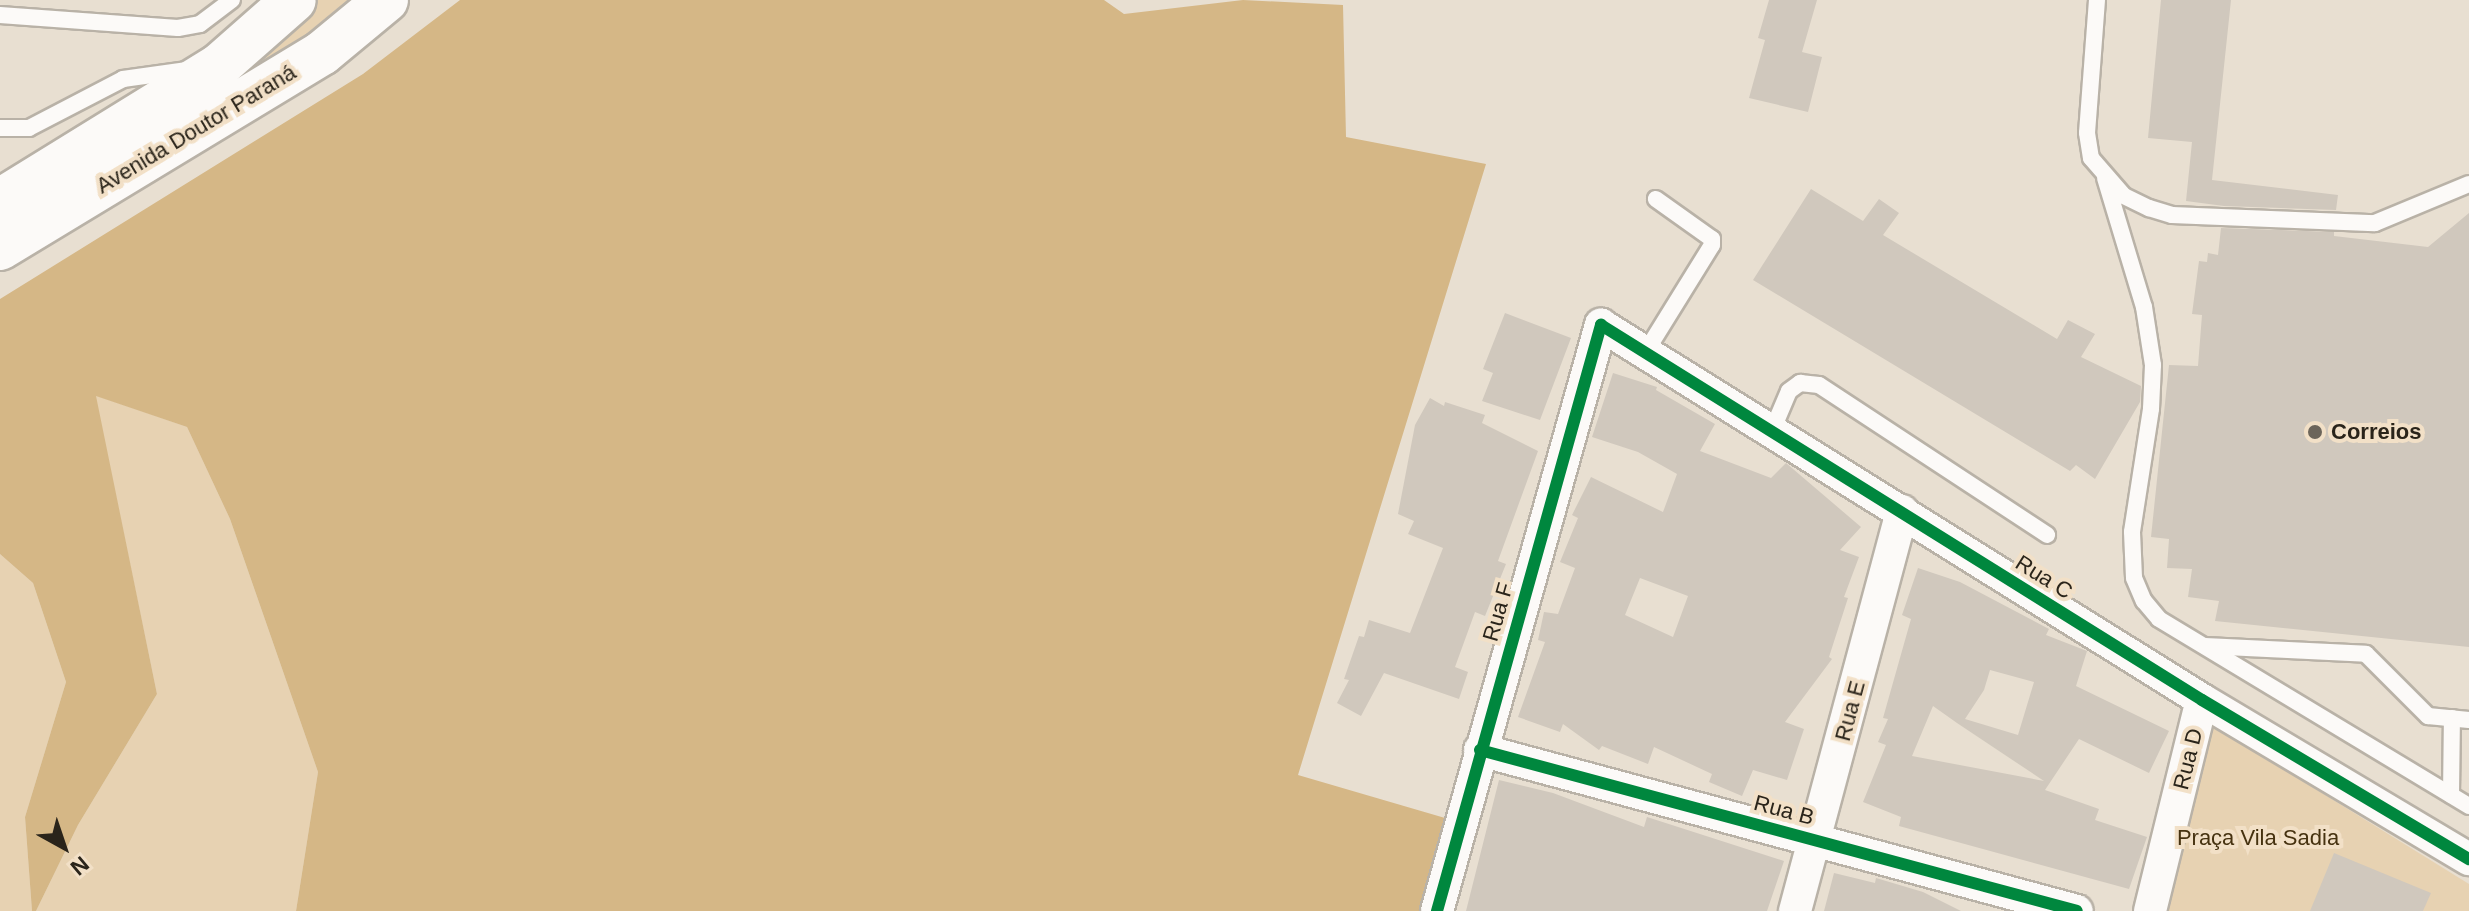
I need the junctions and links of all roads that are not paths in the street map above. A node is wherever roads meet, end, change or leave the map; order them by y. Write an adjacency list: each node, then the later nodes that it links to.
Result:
1 (232, 0): 5 (lane)
2 (294, 0): 6 (main road, Avenida Doutor Paraná)
3 (386, 0): 12 (main road, Avenida Doutor Paraná)
4 (2097, 0): 8 (lane)
5 (0, 15)
6 (220, 65): 7 (lane); 11 (main road, Avenida Doutor Paraná)
7 (0, 128)
8 (2105, 178): 9 (lane); 18 (lane)
9 (2469, 184)
10 (1656, 199): 14 (lane)
11 (0, 201)
12 (0, 248)
13 (1601, 325): 14 (street, Rua C); 21 (street, Rua F)
14 (1645, 353): 15 (street, Rua C)
15 (1772, 431): 16 (street, Rua C); 17 (lane)
16 (1902, 511): 19 (street, Rua C); 24 (street, Rua E)
17 (2047, 535)
18 (2204, 646): 20 (lane); 22 (lane)
19 (2202, 700): 25 (street, Rua C); 29 (street, Rua D)
20 (2460, 719): 22 (lane)
21 (1480, 750): 24 (street, Rua B); 26 (street, Rua F)
22 (2451, 795): 23 (lane)
23 (2469, 806)
24 (1816, 840): 27 (street, Rua E); 28 (street, Rua B)
25 (2469, 859)
26 (1437, 911)
27 (1795, 911)
28 (2077, 911)
29 (2150, 911)

